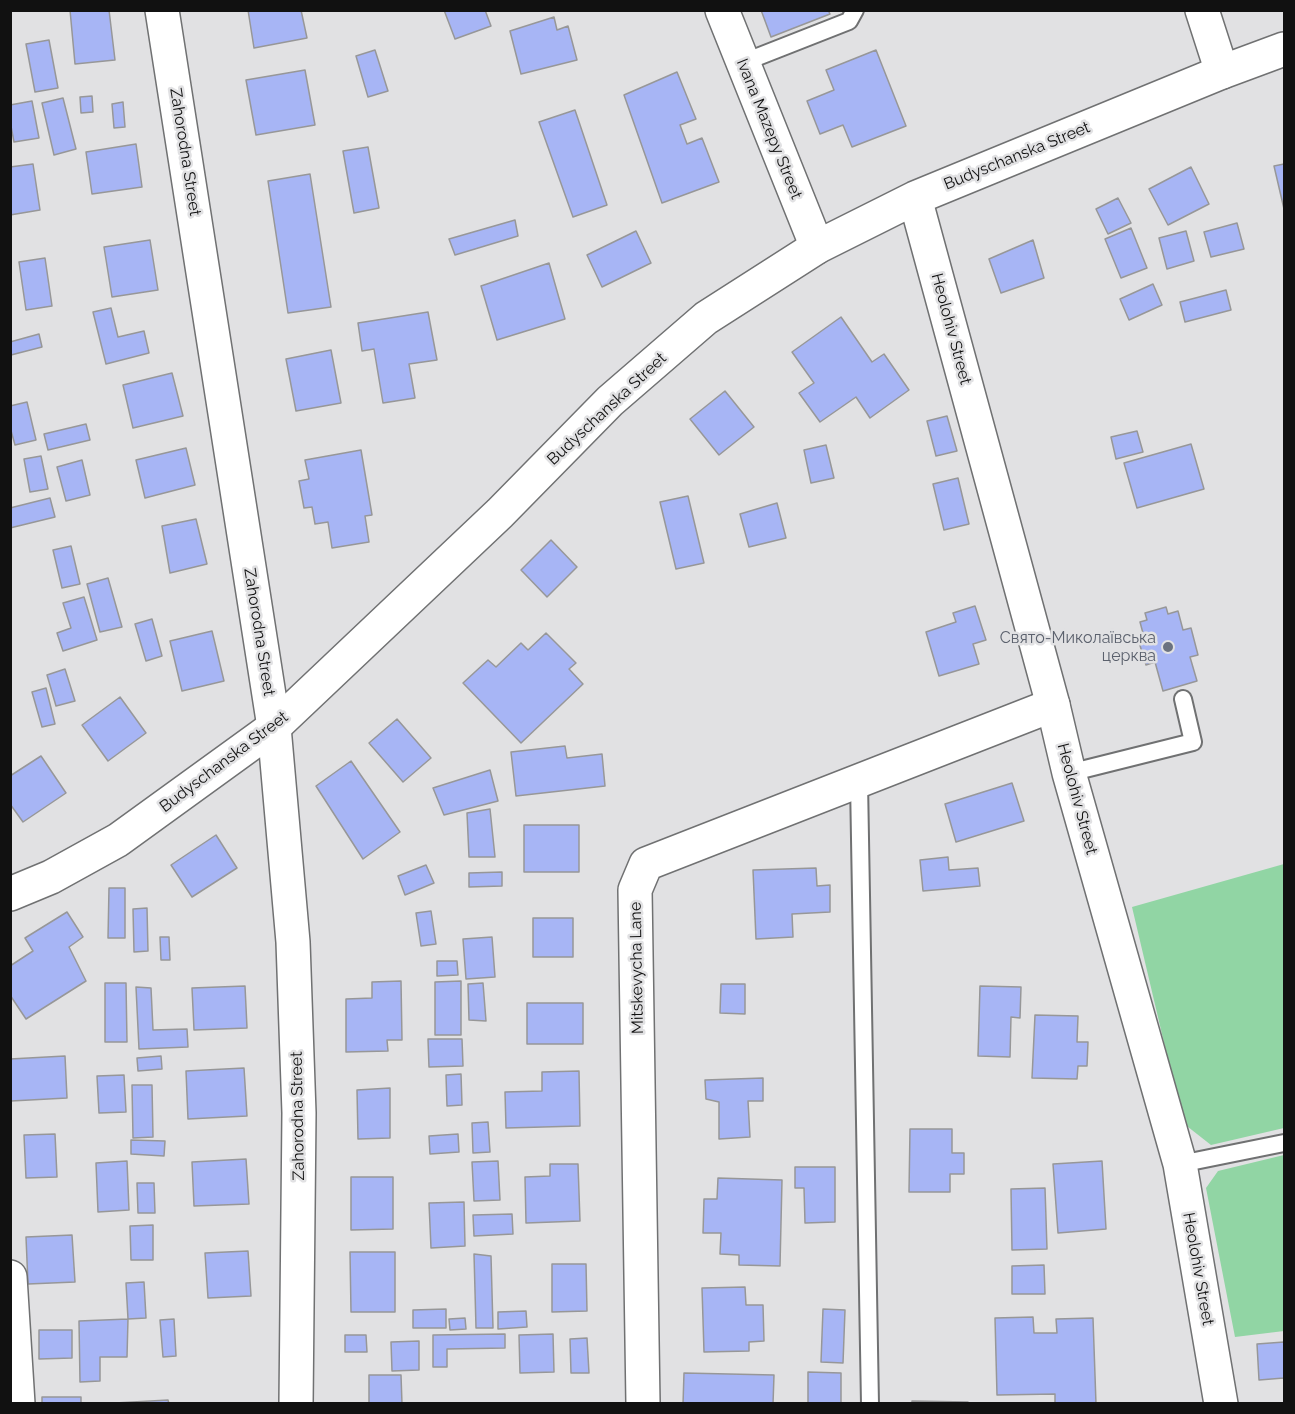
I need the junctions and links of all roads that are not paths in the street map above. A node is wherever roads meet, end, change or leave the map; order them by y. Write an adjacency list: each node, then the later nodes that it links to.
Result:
1 (162, 10): 12 (street, Zahorodna Street)
2 (722, 10): 6 (street, Ivana Mazepy Street)
3 (855, 10): 6 (lane)
4 (1202, 10): 7 (street)
5 (1284, 49): 7 (street, Budyschanska Street)
6 (742, 63): 9 (street, Ivana Mazepy Street)
7 (1222, 72): 8 (street, Budyschanska Street)
8 (915, 198): 9 (street, Budyschanska Street); 11 (street, Heolohiv Street)
9 (817, 247): 12 (street, Budyschanska Street)
10 (1183, 699): 13 (lane)
11 (1053, 705): 13 (street, Heolohiv Street); 14 (street, Mitskevycha Lane)
12 (274, 727): 15 (street, Budyschanska Street); 20 (street, Zahorodna Street)
13 (1069, 773): 17 (street, Heolohiv Street)
14 (859, 782): 21 (street, Mitskevycha Lane); 22 (lane)
15 (10, 894)
16 (1284, 1143): 17 (lane)
17 (1180, 1164): 23 (street, Heolohiv Street)
18 (10, 1277): 19 (street)
19 (18, 1404)
20 (296, 1404)
21 (643, 1404)
22 (870, 1404)
23 (1221, 1404)

